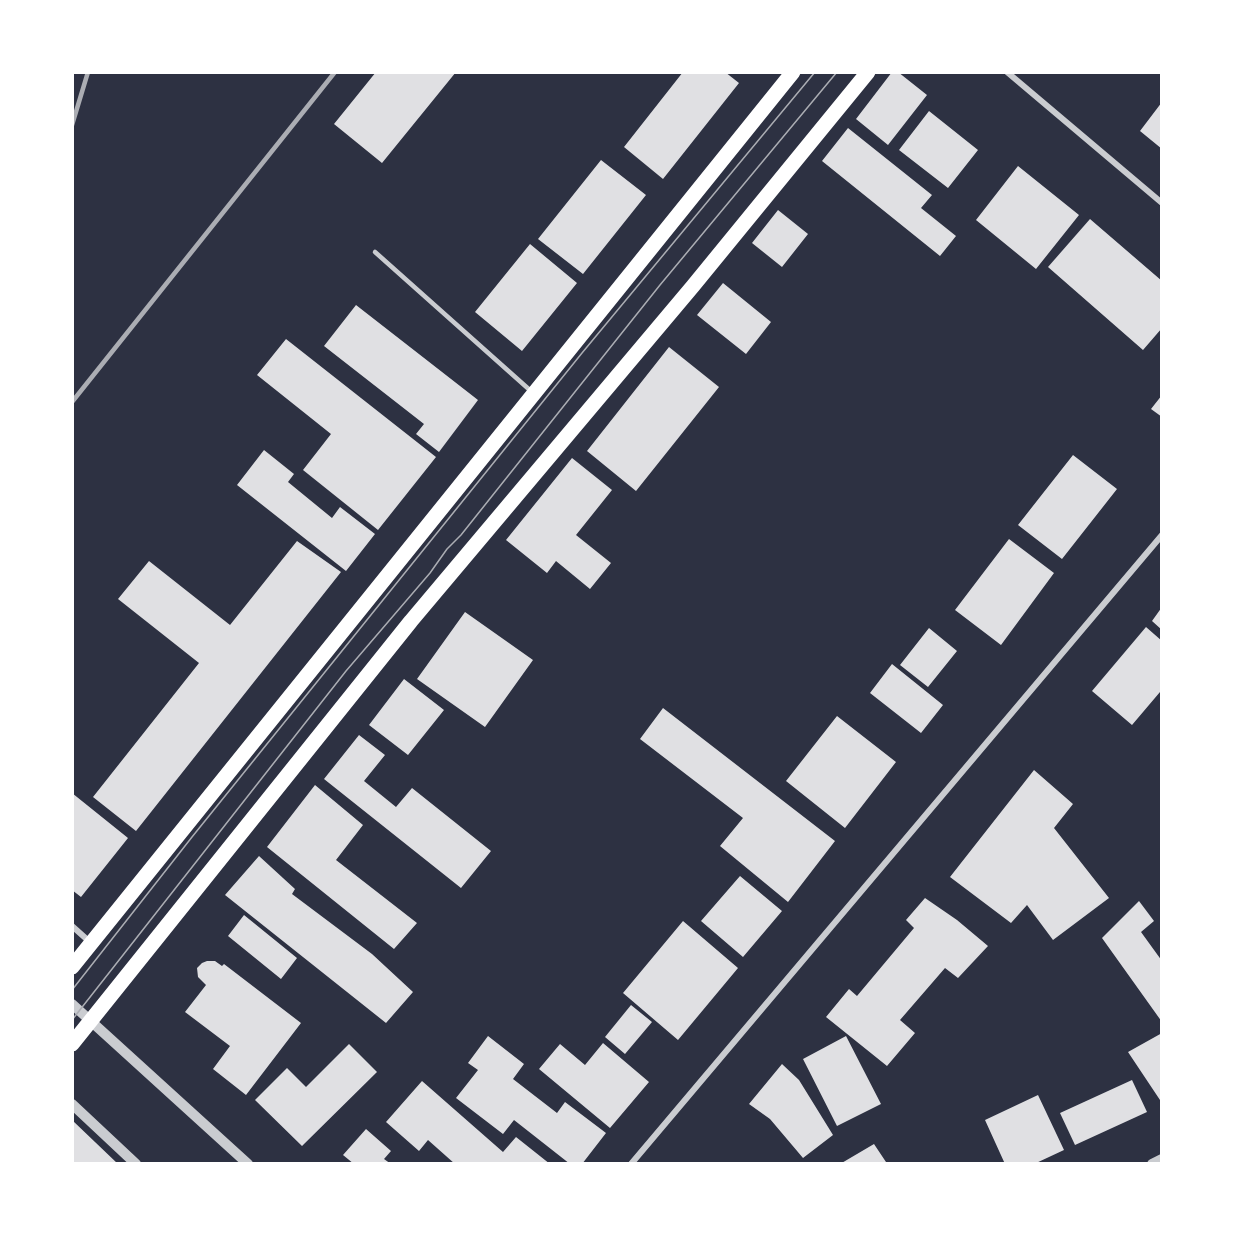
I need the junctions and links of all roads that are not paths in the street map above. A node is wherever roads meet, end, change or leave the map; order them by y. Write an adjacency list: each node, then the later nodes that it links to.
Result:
1 (793, 72): 6 (main road)
2 (868, 72): 12 (main road)
3 (1007, 72): 4 (street)
4 (1162, 203)
5 (375, 252): 6 (lane)
6 (534, 394): 9 (main road)
7 (1162, 535): 18 (street)
8 (72, 926): 9 (street)
9 (91, 944): 10 (main road)
10 (72, 967)
11 (72, 1004): 12 (street)
12 (91, 1021): 13 (main road); 17 (street)
13 (72, 1044)
14 (72, 1104): 16 (street)
15 (1162, 1159): 19 (street)
16 (136, 1164)
17 (248, 1164)
18 (631, 1164)
19 (1152, 1164)

